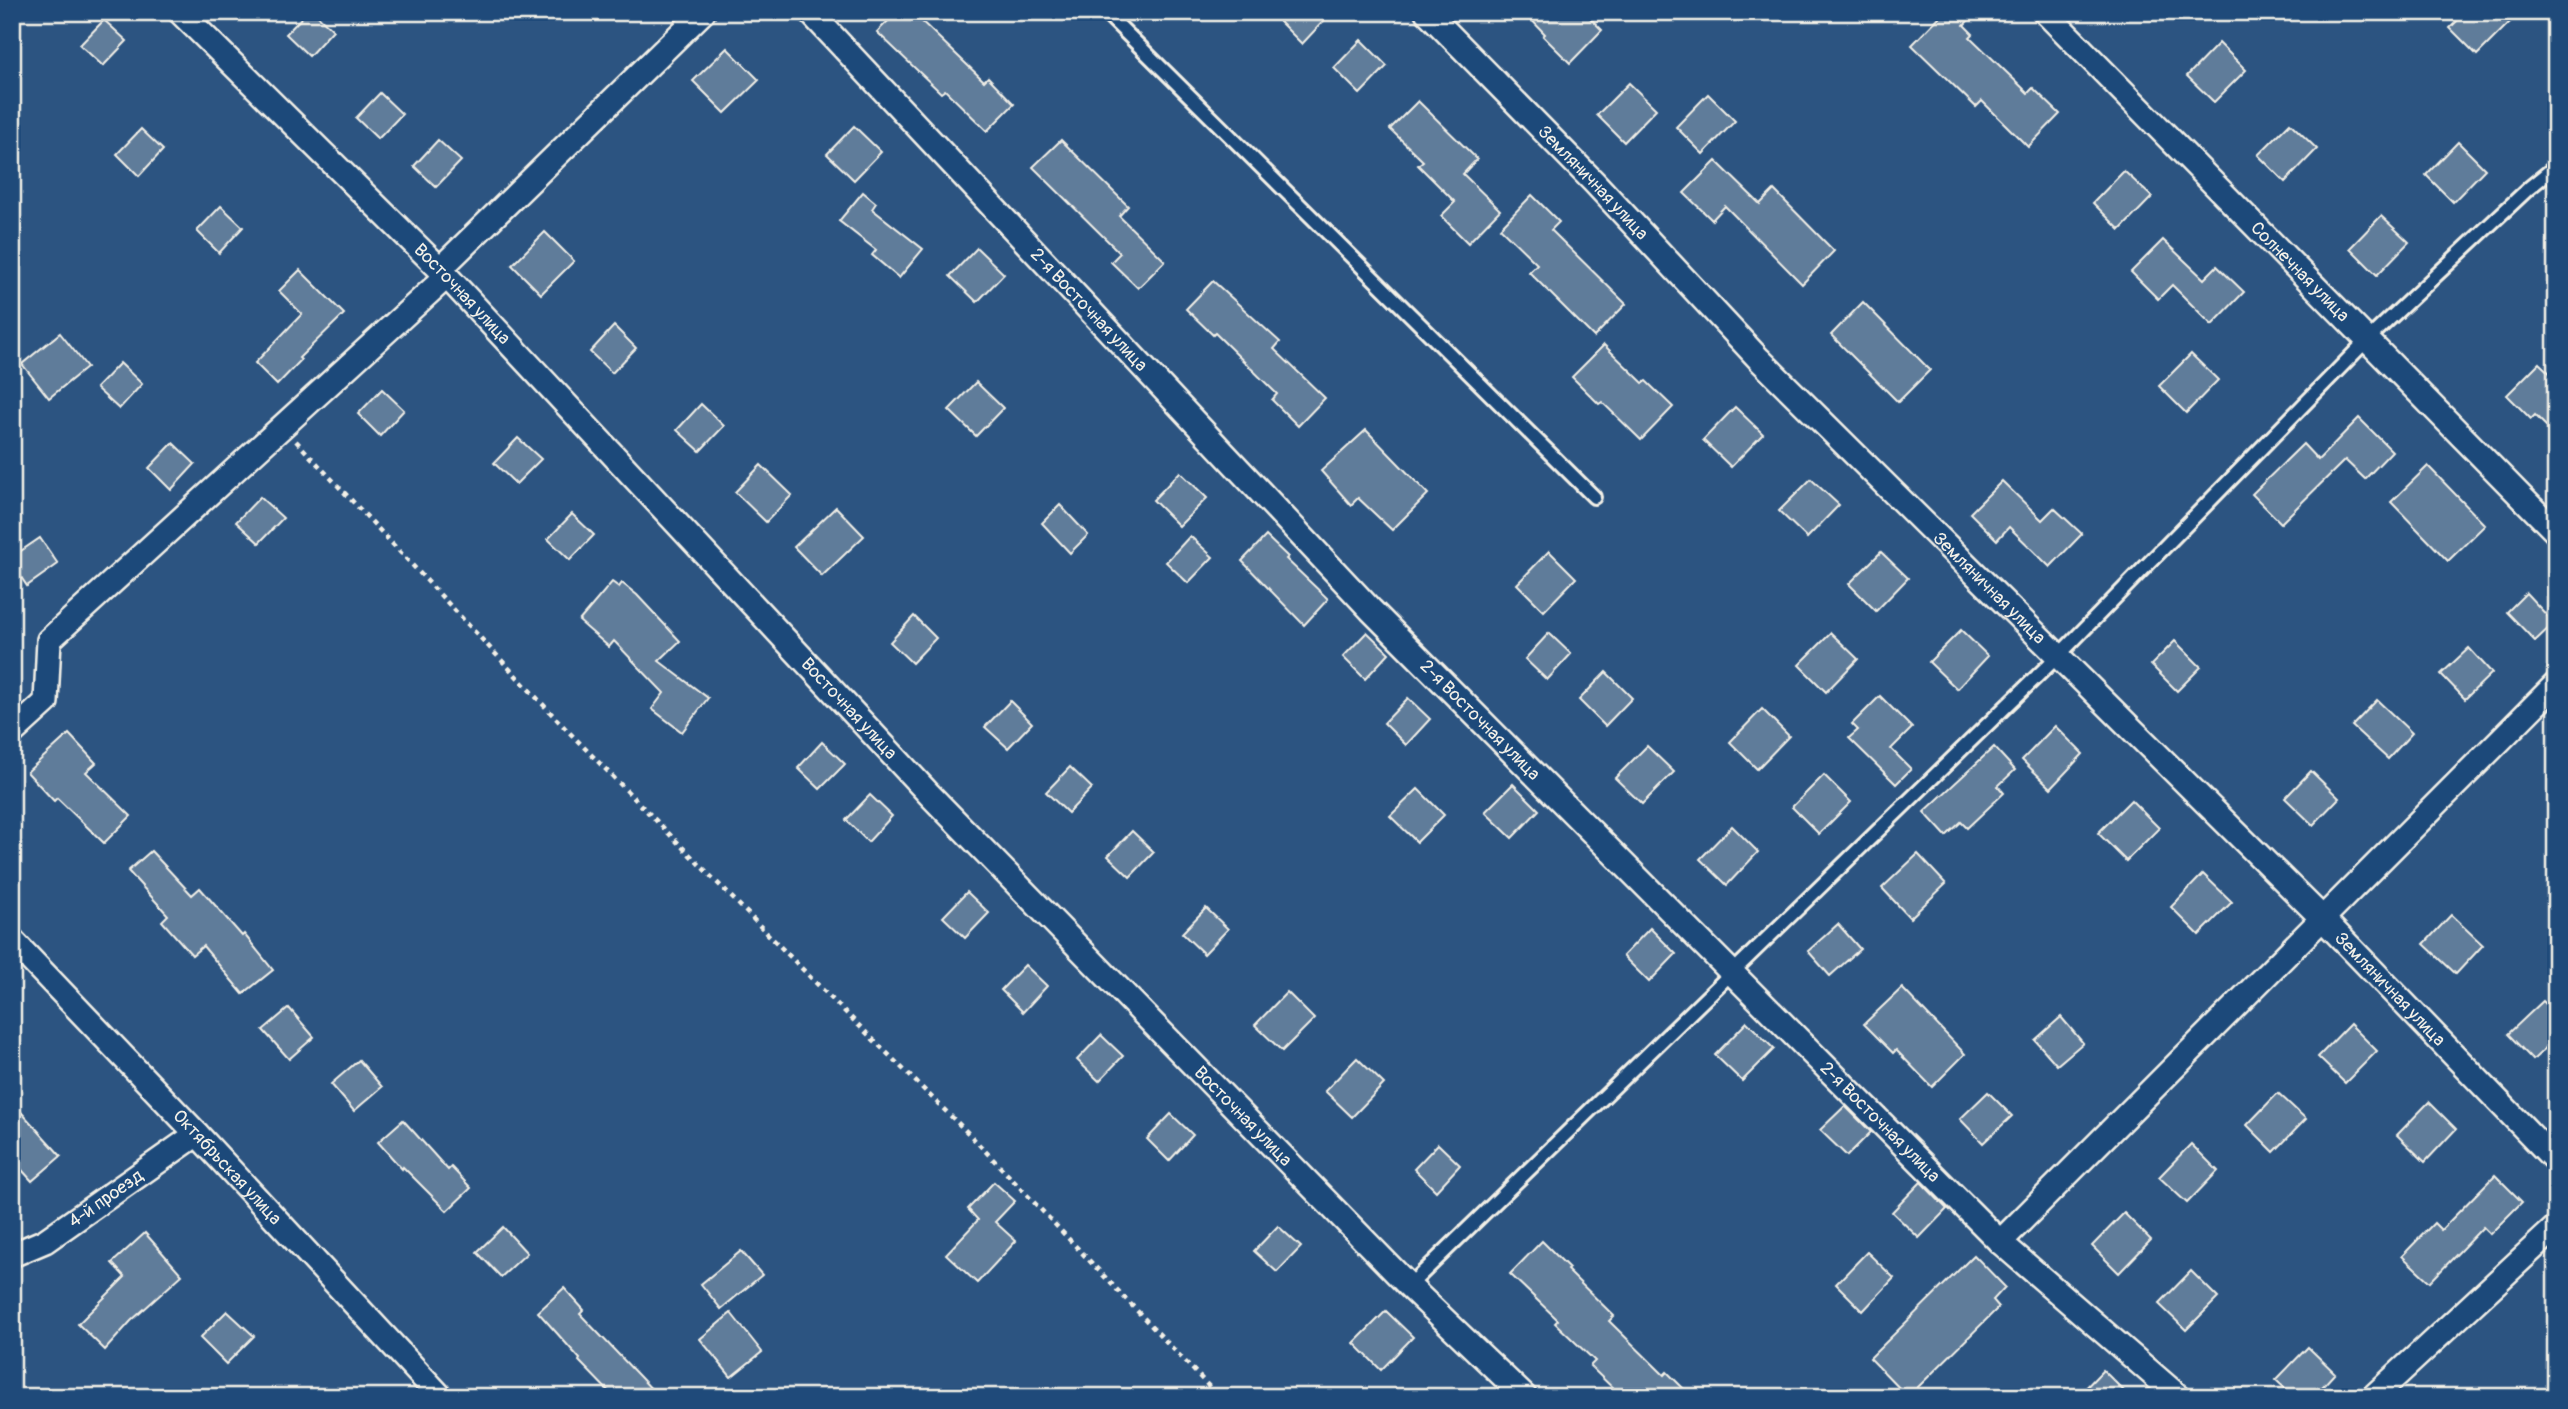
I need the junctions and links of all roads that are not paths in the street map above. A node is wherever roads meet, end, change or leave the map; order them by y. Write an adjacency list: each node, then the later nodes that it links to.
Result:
1 (180, 12): 8 (street, Восточная улица)
2 (703, 12): 8 (street)
3 (810, 12): 17 (street, 2-я Восточная улица)
4 (1105, 12): 10 (lane)
5 (1427, 12): 12 (street, Земляничная улица)
6 (2045, 12): 9 (street, Солнечная улица)
7 (2556, 166): 9 (lane)
8 (444, 272): 14 (street); 23 (street, Восточная улица)
9 (2366, 341): 11 (street, Солнечная улица); 12 (lane)
10 (1594, 497)
11 (2556, 532)
12 (2059, 655): 15 (street, Земляничная улица); 17 (lane)
13 (2556, 684): 15 (street)
14 (12, 733)
15 (2321, 917): 19 (street, Земляничная улица); 21 (street)
16 (12, 940): 18 (street, Октябрьская улица)
17 (1732, 972): 21 (street, 2-я Восточная улица); 23 (lane)
18 (197, 1134): 22 (street, 4-й проезд); 24 (street, Октябрьская улица)
19 (2556, 1161)
20 (2556, 1227): 27 (street)
21 (2000, 1242): 26 (street, 2-я Восточная улица)
22 (12, 1255)
23 (1409, 1286): 25 (street, Восточная улица)
24 (441, 1397)
25 (1525, 1397)
26 (2179, 1397)
27 (2373, 1397)

